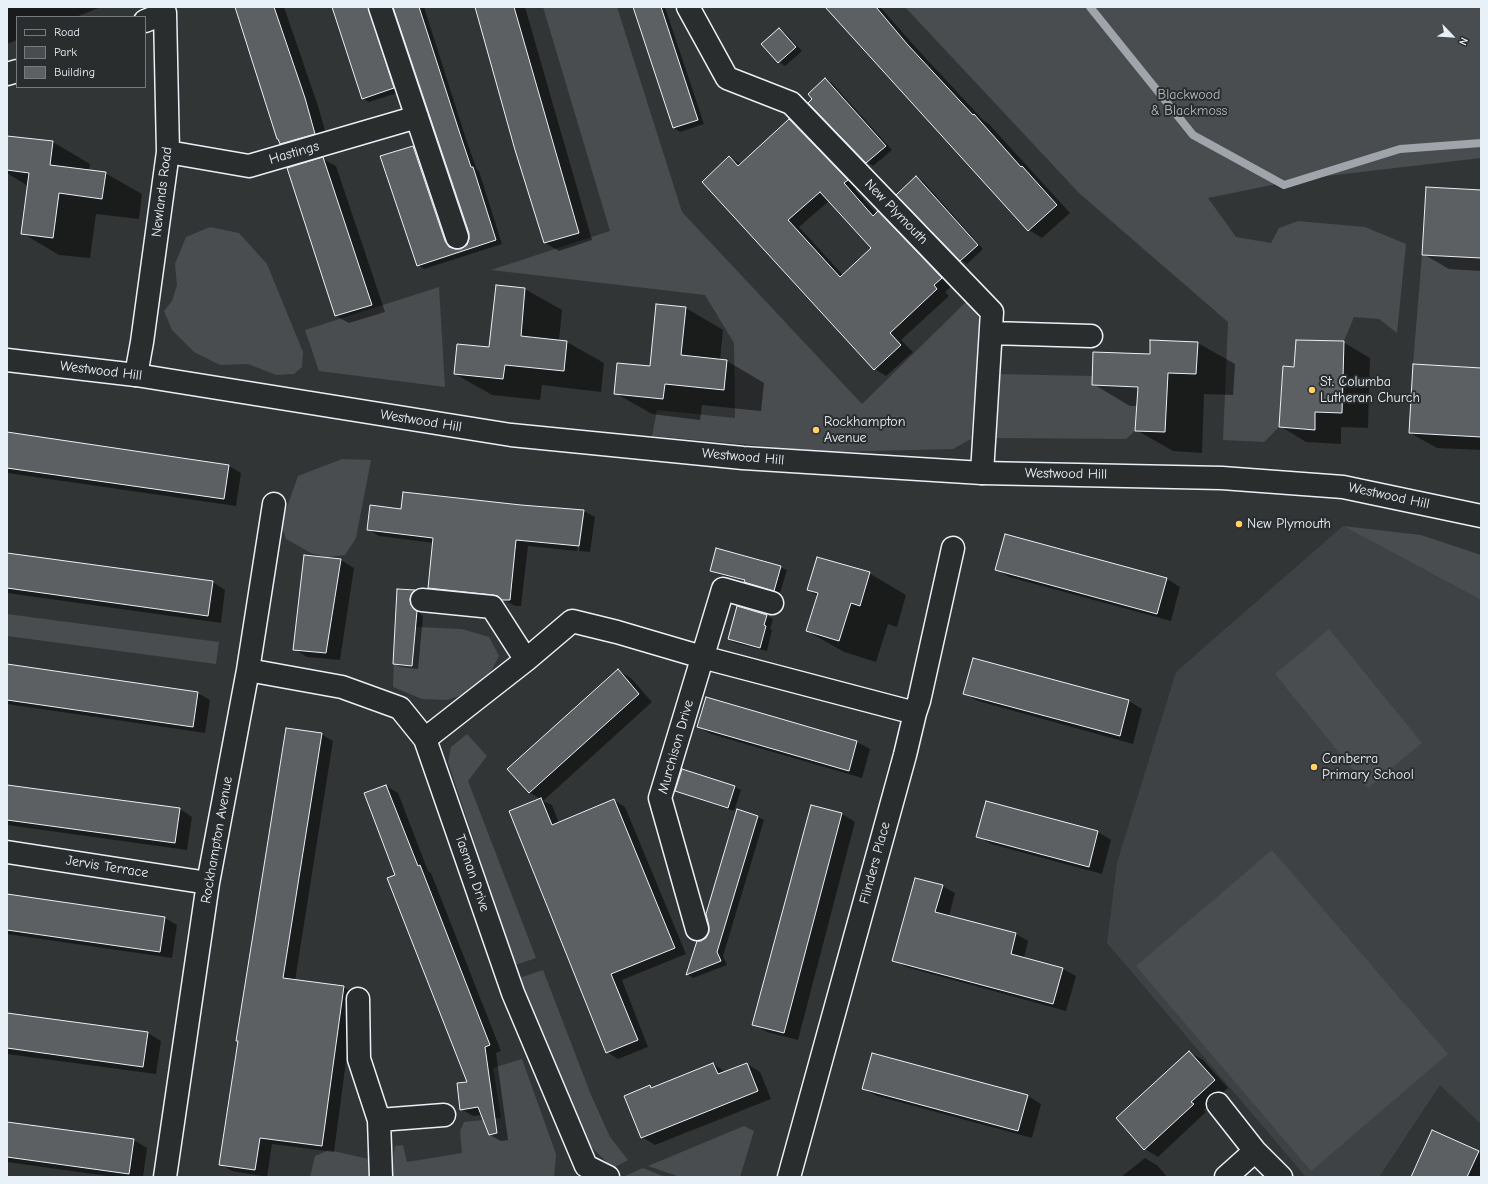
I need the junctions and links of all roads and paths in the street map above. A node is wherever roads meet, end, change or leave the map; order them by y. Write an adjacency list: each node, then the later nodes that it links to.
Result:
1 (380, 7): 5 (street)
2 (688, 7): 8 (street, New Plymouth)
3 (164, 10): 4 (street); 6 (street, Newlands Road)
4 (146, 20)
5 (417, 117): 6 (street, Hastings); 7 (street)
6 (168, 152): 11 (street, Newlands Road)
7 (457, 237)
8 (991, 333): 9 (street); 12 (street, New Plymouth)
9 (1091, 336)
10 (7, 360): 11 (street, Westwood Hill)
11 (136, 375): 12 (street, Westwood Hill)
12 (982, 473): 14 (street, Westwood Hill)
13 (274, 504): 20 (street, Rockhampton Avenue)
14 (1481, 516)
15 (953, 548): 21 (street, Flinders Place)
16 (422, 600): 19 (street)
17 (772, 603): 18 (street, Murchison Drive)
18 (702, 657): 19 (street); 21 (street); 25 (street, Murchison Drive)
19 (526, 660): 22 (street)
20 (248, 670): 22 (street, Tasman Drive); 24 (street, Rockhampton Avenue)
21 (915, 713): 35 (street, Flinders Place)
22 (424, 739): 31 (street, Tasman Drive)
23 (7, 852): 24 (street, Jervis Terrace)
24 (208, 883): 32 (street, Rockhampton Avenue)
25 (697, 929)
26 (358, 999): 29 (street)
27 (1218, 1104): 30 (street)
28 (444, 1115): 29 (street)
29 (379, 1120): 33 (street)
30 (1255, 1151): 36 (street); 37 (street)
31 (582, 1172): 34 (street, Tasman Drive)
32 (165, 1177)
33 (381, 1177)
34 (608, 1177)
35 (789, 1177)
36 (1226, 1177)
37 (1281, 1177)

